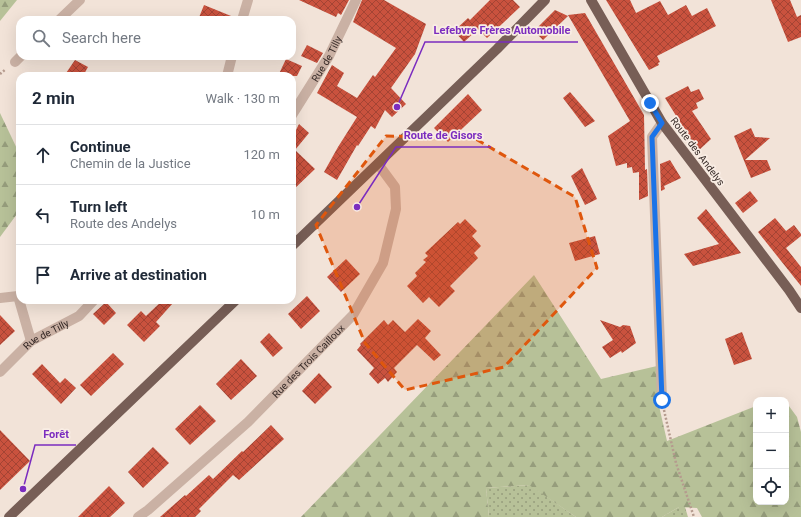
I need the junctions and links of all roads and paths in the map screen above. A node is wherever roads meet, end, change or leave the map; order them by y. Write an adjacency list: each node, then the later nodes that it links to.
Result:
1 (80, 0): 6 (street)
2 (248, 0): 7 (street)
3 (356, 0): 10 (street, Rue de Tilly)
4 (545, 0): 12 (main road)
5 (591, 0): 11 (main road, Route des Andelys)
6 (63, 16)
7 (243, 16)
8 (231, 60): 9 (street)
9 (228, 72)
10 (296, 109)
11 (662, 123): 19 (main road, Route des Andelys); 22 (street)
12 (378, 164): 13 (main road); 24 (street, Rue des Trois Cailloux)
13 (296, 242)
14 (16, 295): 15 (street)
15 (0, 298)
16 (21, 304): 20 (street)
17 (90, 304): 20 (street, Rue de Tilly)
18 (232, 304): 23 (main road)
19 (801, 308)
20 (31, 341): 21 (street, Rue de Tilly)
21 (0, 372)
22 (662, 400): 25 (path)
23 (9, 517)
24 (138, 517)
25 (694, 517)

